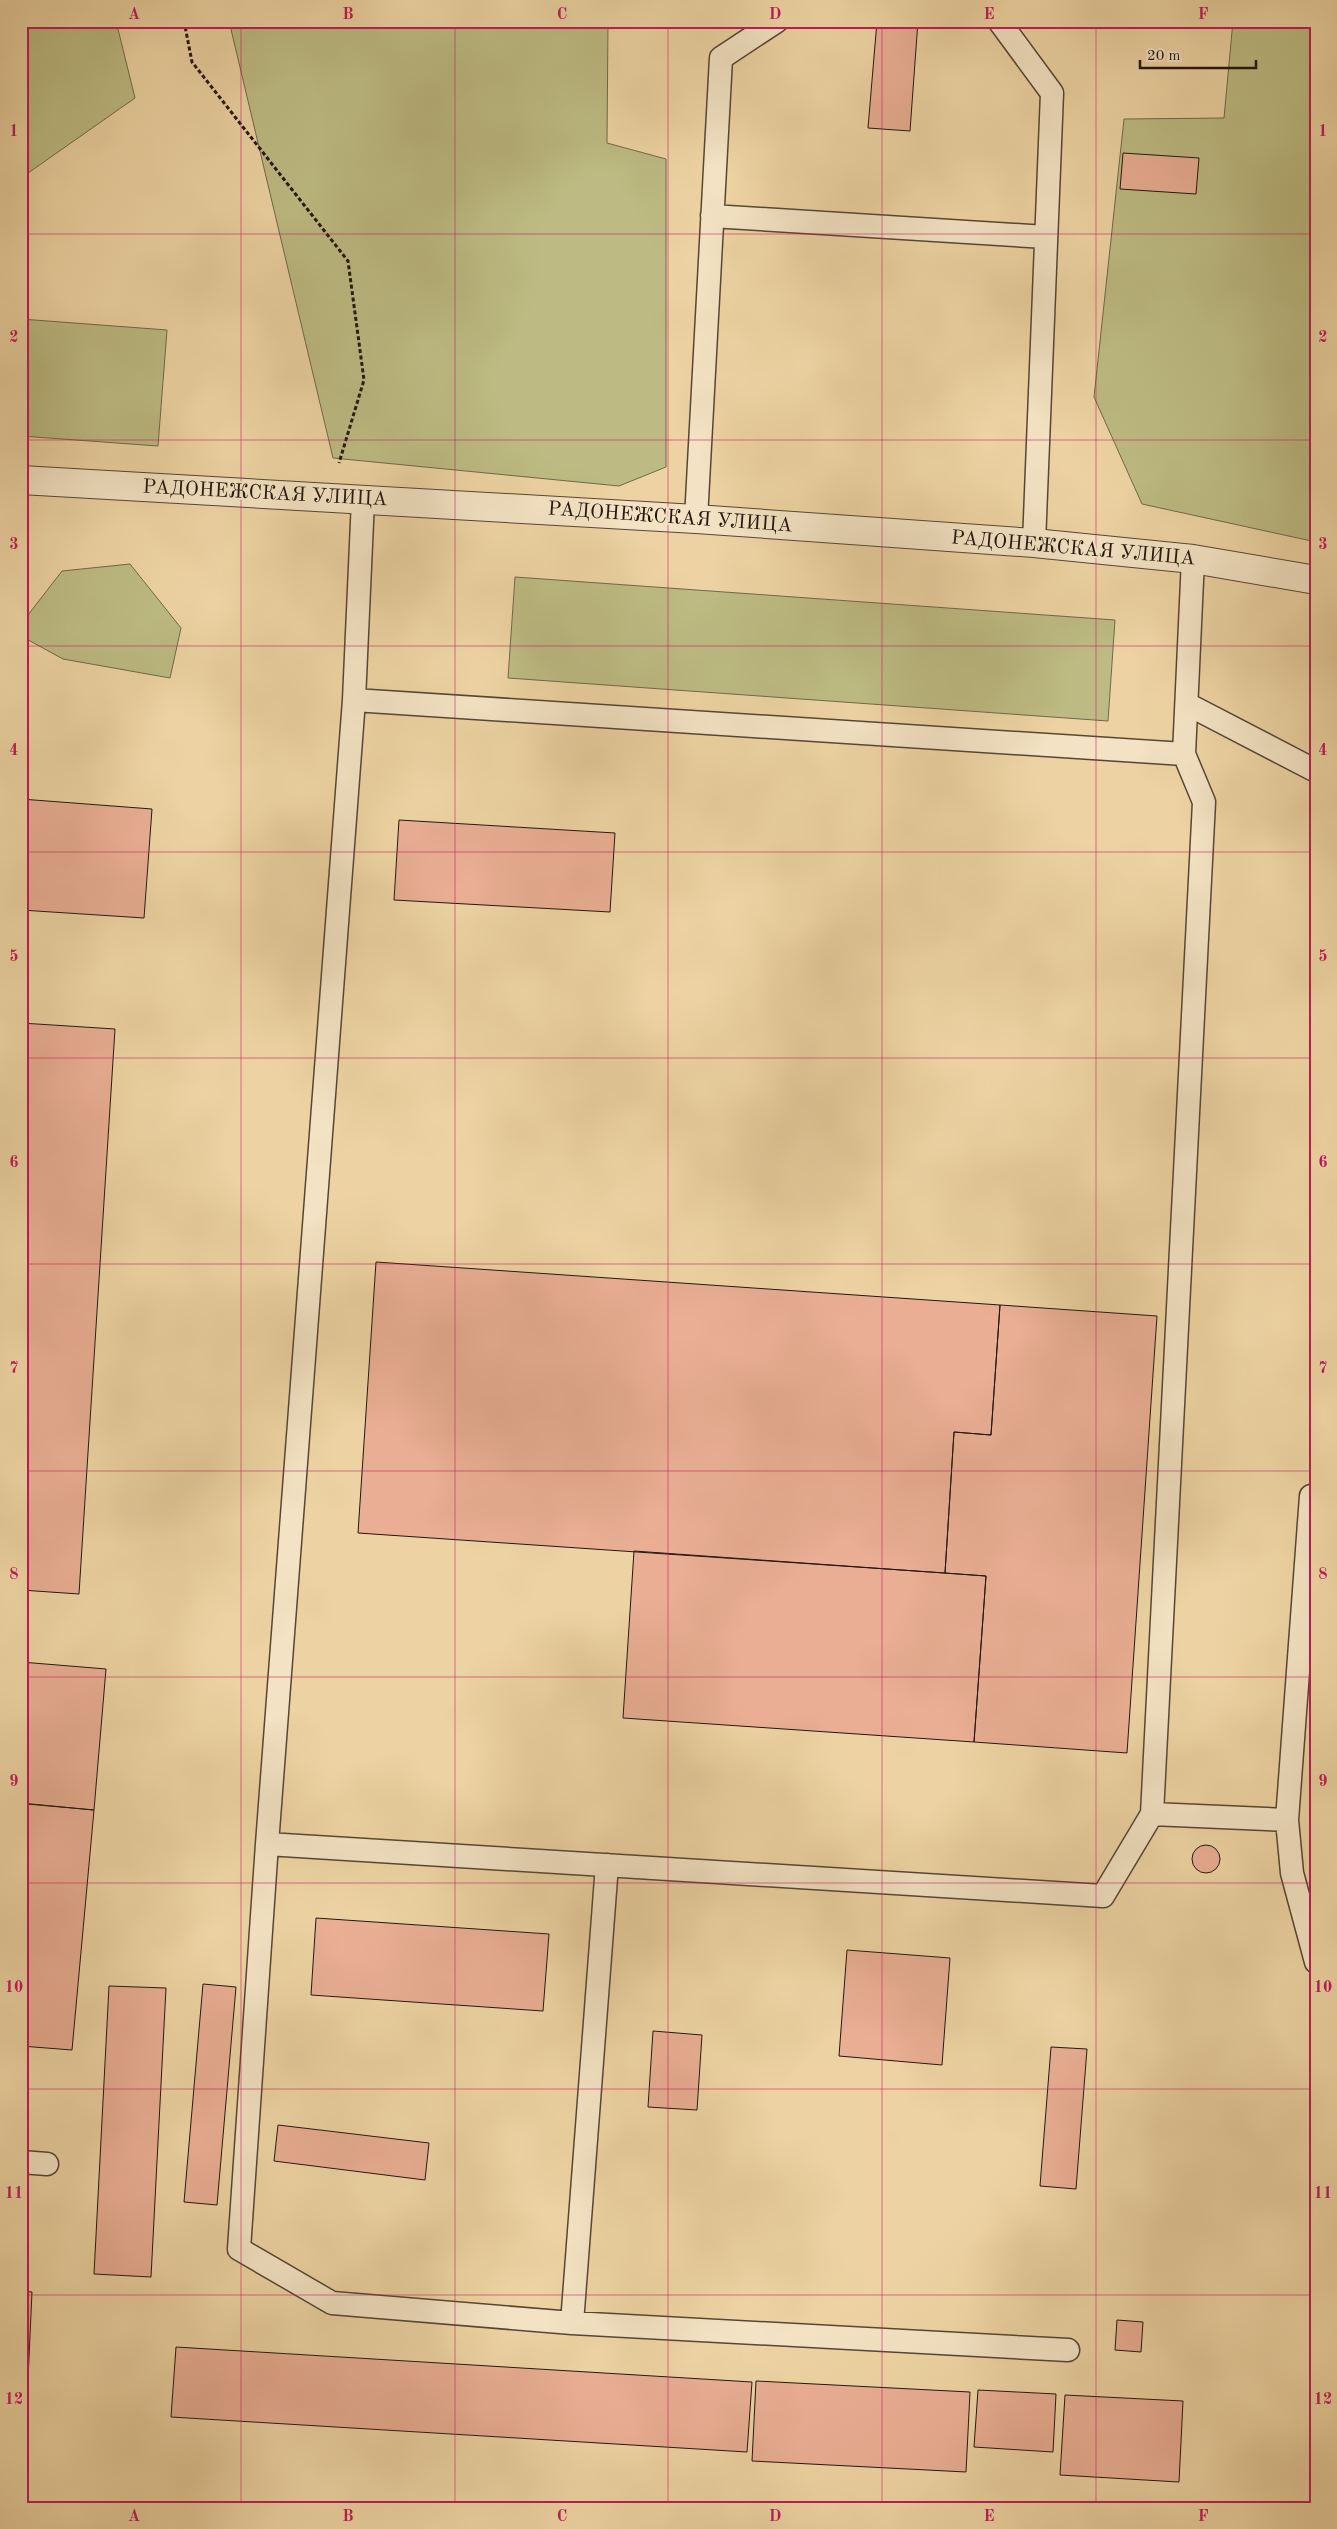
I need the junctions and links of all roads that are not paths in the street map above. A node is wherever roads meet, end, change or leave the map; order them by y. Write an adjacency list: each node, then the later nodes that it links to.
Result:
1 (777, 21): 3 (lane)
2 (998, 21): 4 (lane)
3 (712, 216): 4 (lane); 7 (lane)
4 (1046, 236): 8 (lane)
5 (21, 480): 6 (street, РАДОНЕЖСКАЯ УЛИЦА)
6 (362, 500): 7 (street, РАДОНЕЖСКАЯ УЛИЦА); 11 (lane)
7 (696, 519): 8 (street, РАДОНЕЖСКАЯ УЛИЦА)
8 (1034, 543): 9 (street, РАДОНЕЖСКАЯ УЛИЦА)
9 (1193, 559): 10 (street, РАДОНЕЖСКАЯ УЛИЦА); 12 (lane)
10 (1316, 580)
11 (354, 700): 13 (lane); 18 (lane)
12 (1187, 704): 13 (lane); 14 (lane)
13 (1184, 754): 16 (lane)
14 (1316, 771)
15 (1316, 1496): 17 (lane)
16 (1152, 1814): 17 (lane); 19 (lane)
17 (1287, 1820): 20 (lane)
18 (267, 1844): 19 (lane); 23 (lane)
19 (607, 1865): 23 (lane)
20 (1316, 1962)
21 (21, 2162): 22 (lane)
22 (47, 2164)
23 (572, 2324): 24 (lane)
24 (1068, 2350)

